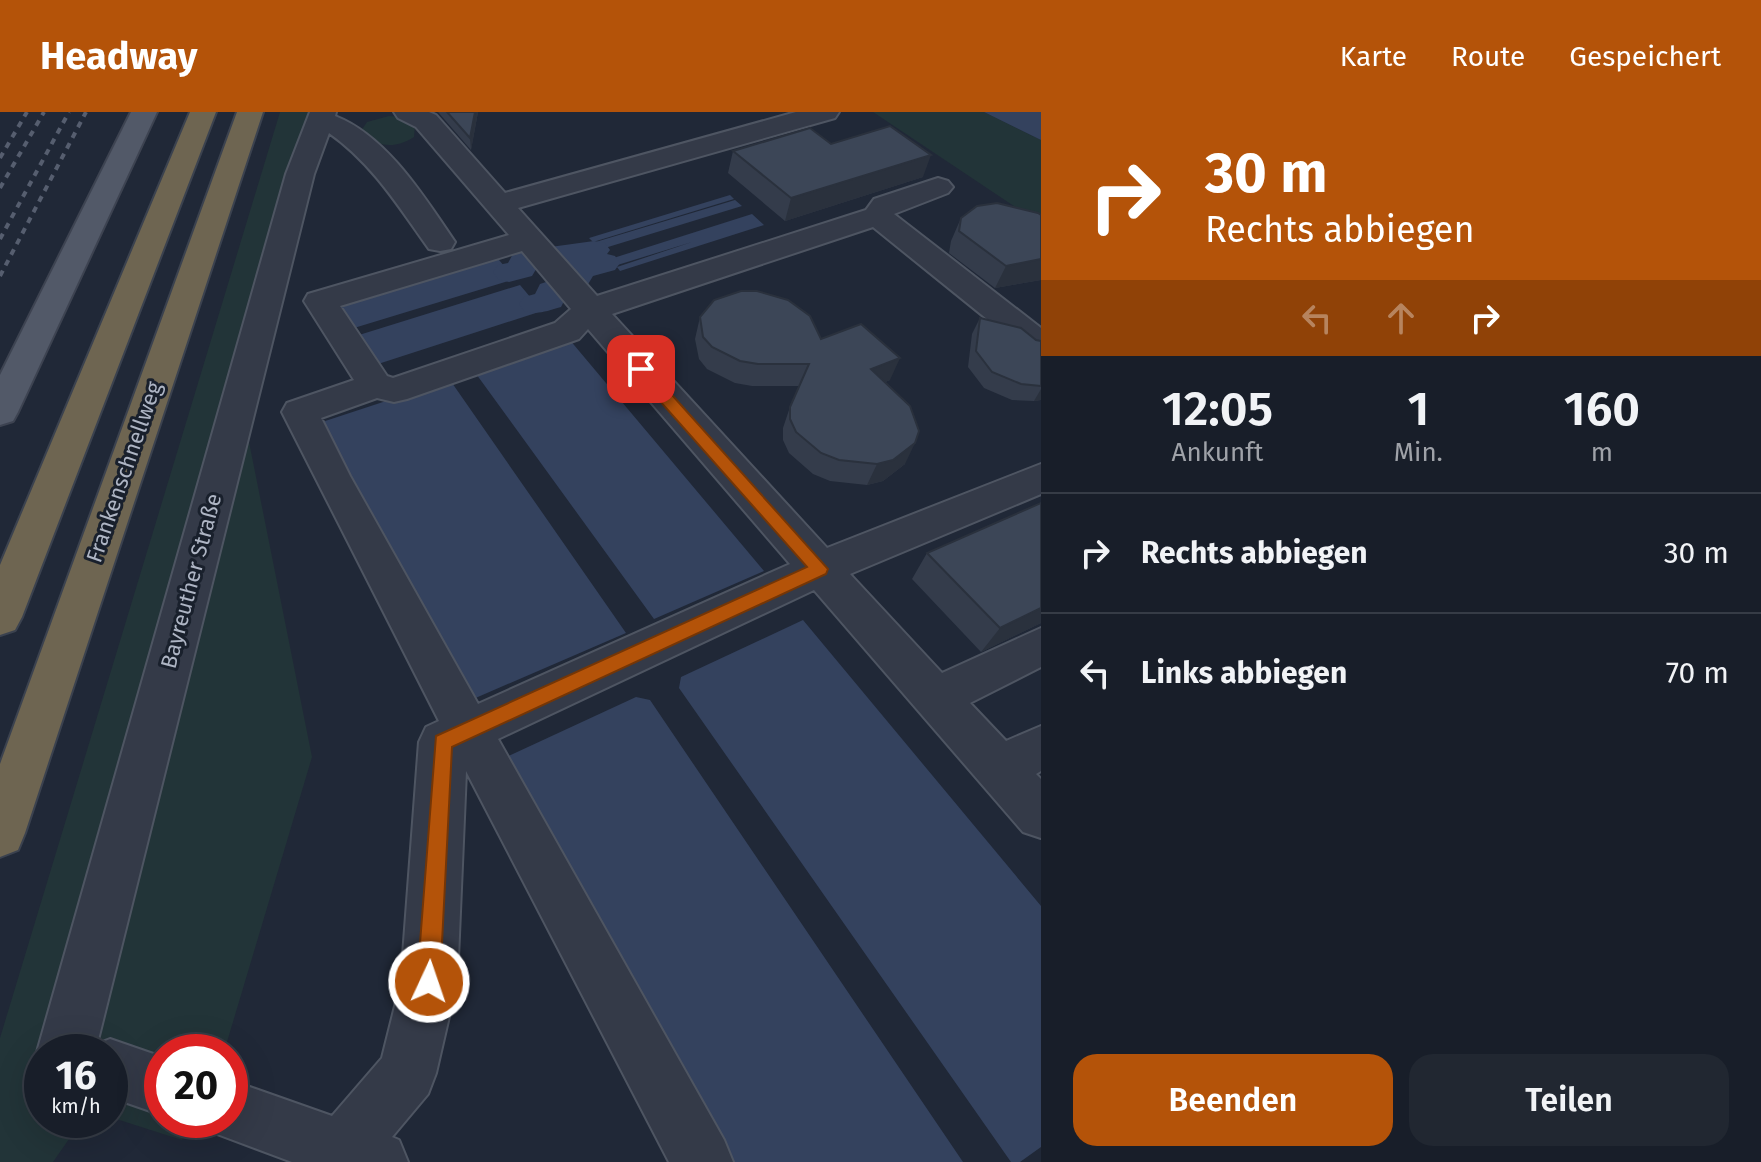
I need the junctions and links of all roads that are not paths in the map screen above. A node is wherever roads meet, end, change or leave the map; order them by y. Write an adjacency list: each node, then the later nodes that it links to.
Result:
1 (144, 112): 15 (main road)
2 (203, 112): 18 (highway)
3 (250, 112): 25 (highway, Frankenschnellweg)
4 (407, 112): 8 (street)
5 (826, 112): 8 (street)
6 (321, 116): 11 (street); 26 (street, Bayreuther Straße)
7 (938, 187): 9 (street)
8 (498, 204): 10 (street)
9 (877, 216): 12 (street); 13 (street)
10 (528, 239): 12 (street); 14 (street)
11 (440, 242)
12 (589, 310): 14 (street); 17 (street)
13 (1041, 345)
14 (375, 386): 21 (street)
15 (0, 412)
16 (1041, 478): 17 (street)
17 (819, 569): 20 (street); 21 (street)
18 (0, 617)
19 (1041, 646): 20 (street)
20 (937, 697): 23 (street)
21 (469, 728): 28 (street); 29 (street)
22 (1041, 747): 23 (street)
23 (1000, 769): 24 (street)
24 (1041, 815)
25 (0, 833)
26 (71, 1034)
27 (248, 1116): 28 (street)
28 (360, 1156)
29 (702, 1162)

